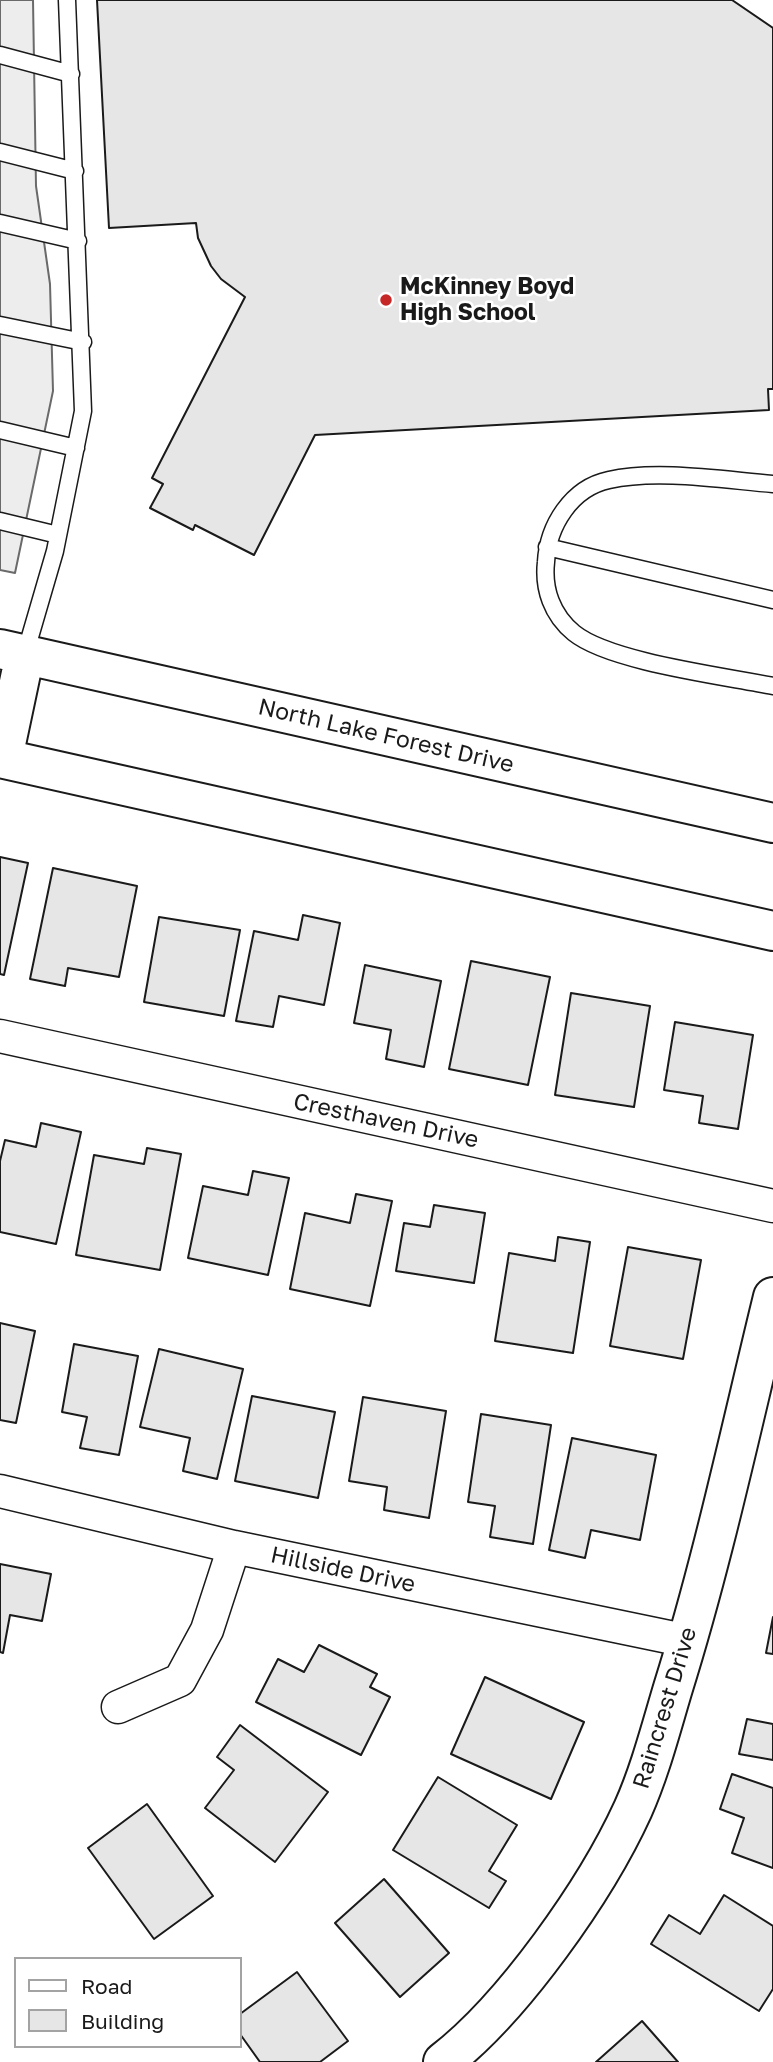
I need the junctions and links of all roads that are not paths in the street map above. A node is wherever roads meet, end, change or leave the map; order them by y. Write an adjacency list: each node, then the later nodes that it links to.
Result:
1 (67, 0): 3 (lane)
2 (0, 55): 3 (lane)
3 (71, 74): 5 (lane)
4 (0, 152): 5 (lane)
5 (75, 171): 7 (lane)
6 (0, 223): 7 (lane)
7 (78, 241): 9 (lane)
8 (0, 324): 9 (lane)
9 (83, 342): 11 (lane)
10 (0, 430): 11 (lane)
11 (76, 448): 14 (lane)
12 (773, 484): 15 (lane)
13 (0, 521): 14 (lane)
14 (58, 535): 17 (lane)
15 (547, 547): 16 (lane); 18 (lane)
16 (773, 600)
17 (13, 651): 19 (main road); 20 (main road, North Lake Forest Drive)
18 (773, 686)
19 (2, 758): 21 (main road)
20 (773, 823)
21 (773, 931)
22 (0, 1036): 23 (street, Cresthaven Drive)
23 (773, 1206)
24 (773, 1297): 27 (main road, Raincrest Drive)
25 (0, 1490): 26 (street, Hillside Drive)
26 (234, 1547): 27 (street, Hillside Drive); 28 (street)
27 (688, 1641): 29 (main road, Raincrest Drive)
28 (118, 1707)
29 (452, 2059)

